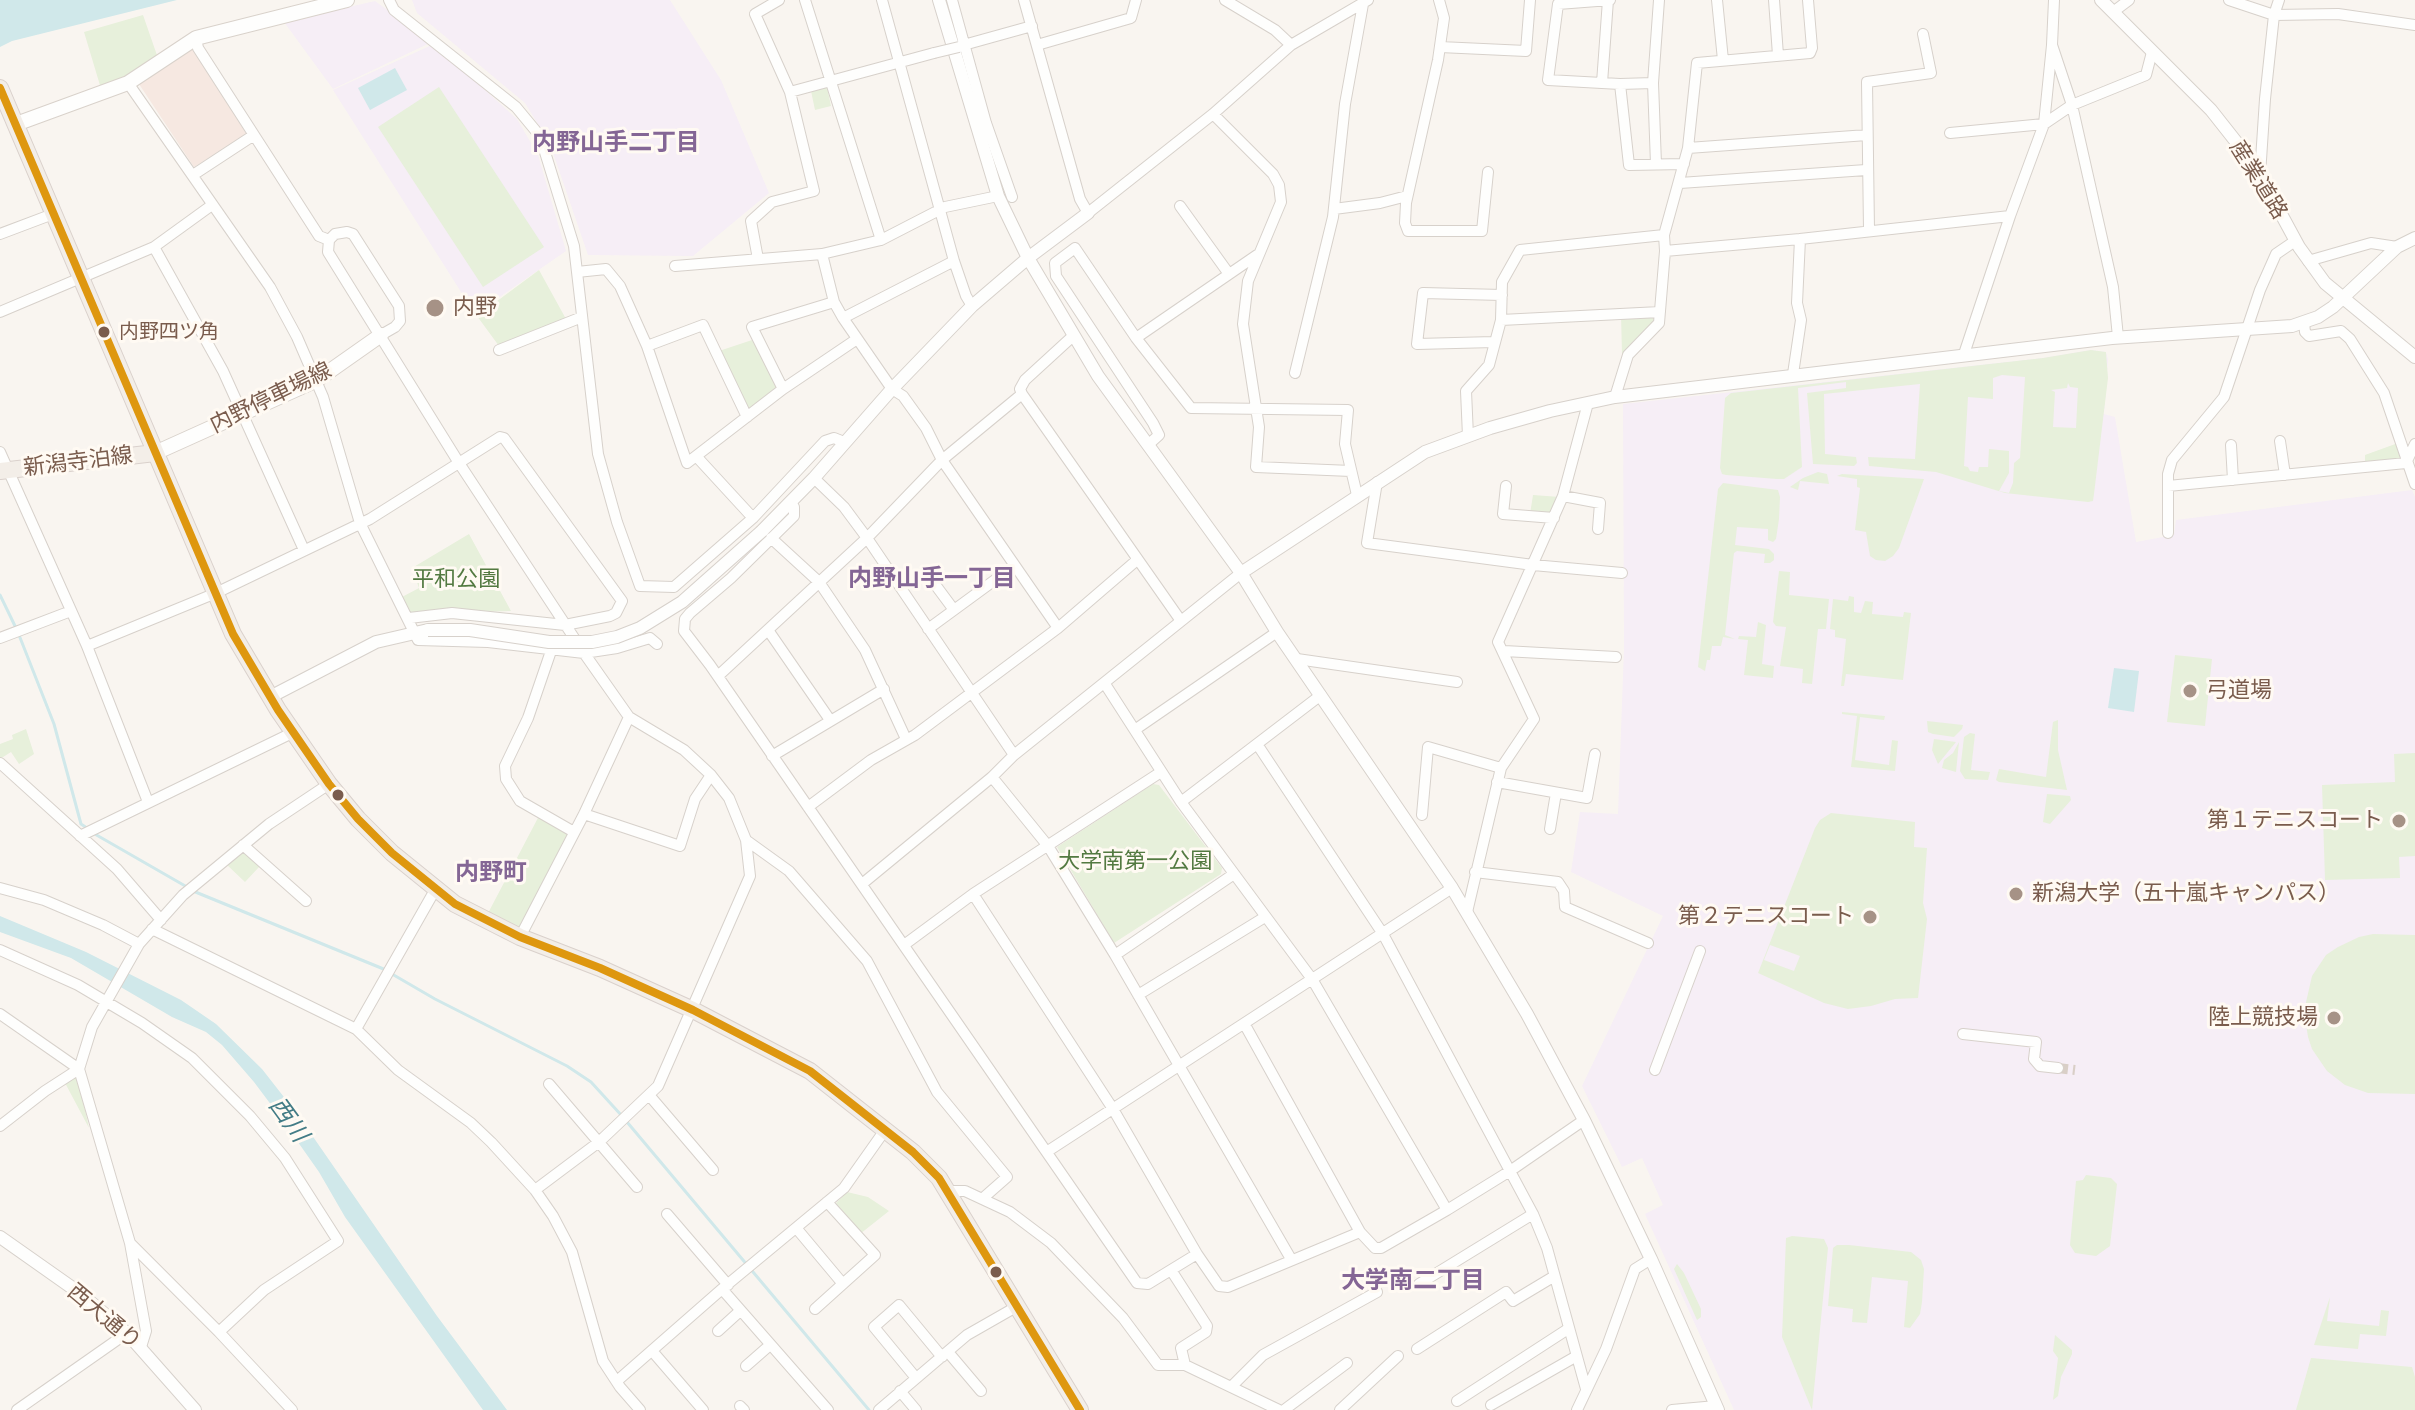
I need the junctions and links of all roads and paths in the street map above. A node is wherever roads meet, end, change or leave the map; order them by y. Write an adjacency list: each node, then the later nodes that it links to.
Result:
1 (347, 0): 23 (main road)
2 (389, 0): 90 (street)
3 (779, 0): 46 (street)
4 (805, 0): 40 (street)
5 (882, 0): 39 (street)
6 (939, 0): 62 (street)
7 (952, 0): 34 (street)
8 (1024, 0): 28 (street)
9 (1136, 0): 31 (street)
10 (1225, 0): 32 (street)
11 (1439, 0): 35 (street)
12 (1530, 0): 35 (street)
13 (1609, 0): 42 (street); 42 (street)
14 (1659, 0): 43 (street)
15 (1717, 0): 38 (street)
16 (1774, 0): 37 (street)
17 (1808, 0): 37 (street)
18 (2054, 0): 33 (street)
19 (2101, 0): 25 (street, 産業道路)
20 (2129, 0): 25 (street)
21 (2229, 0): 26 (street)
22 (2279, 0): 26 (street)
23 (327, 2): 30 (main road)
24 (1366, 2): 32 (street); 67 (street)
25 (2113, 12): 36 (street, 産業道路)
26 (2274, 15): 27 (street); 60 (street)
27 (2415, 25)
28 (1032, 26): 31 (street); 34 (street)
29 (1923, 34): 53 (street)
30 (196, 38): 41 (main road); 52 (street)
31 (1037, 45): 69 (street)
32 (1291, 45): 48 (street)
33 (2052, 45): 47 (street); 50 (street)
34 (962, 46): 39 (street, bridge); 64 (street)
35 (1440, 47): 63 (street)
36 (2152, 52): 47 (street); 60 (street, 産業道路)
37 (1778, 55): 38 (street)
38 (1723, 60): 54 (street)
39 (900, 63): 40 (street); 68 (street)
40 (831, 82): 46 (street); 78 (street)
41 (128, 83): 49 (main road); 59 (street)
42 (1602, 83): 44 (street)
43 (1653, 83): 44 (street); 55 (street)
44 (1620, 84): 55 (street)
45 (0, 90): 49 (main road)
46 (790, 92): 86 (street)
47 (2072, 105): 50 (street); 106 (street)
48 (1213, 114): 69 (street); 83 (street)
49 (16, 124): 70 (main road)
50 (2044, 124): 51 (street); 71 (street)
51 (1950, 133)
52 (254, 135): 59 (street); 77 (street)
53 (1867, 135): 54 (street); 57 (street)
54 (1688, 148): 56 (street)
55 (1656, 164): 56 (street)
56 (1684, 164): 61 (street)
57 (1866, 170): 61 (street); 72 (street)
58 (1488, 172): 63 (street)
59 (193, 175): 65 (street)
60 (2260, 175): 79 (street, 産業道路)
61 (1680, 183): 74 (street)
62 (998, 196): 68 (street); 85 (street)
63 (1407, 196): 67 (street)
64 (1012, 197)
65 (212, 205): 80 (street); 116 (street)
66 (1180, 206): 91 (street)
67 (1334, 209): 114 (street)
68 (938, 210): 78 (street); 87 (street)
69 (1088, 213): 85 (street)
70 (53, 214): 73 (street); 92 (main road)
71 (2010, 216): 72 (street); 112 (street)
72 (1869, 230): 76 (street)
73 (0, 234)
74 (1664, 235): 82 (street); 93 (street)
75 (2415, 238): 81 (street)
76 (1800, 239): 82 (street); 115 (street)
77 (329, 240): 104 (street); 104 (street)
78 (881, 240): 84 (street)
79 (2295, 241): 88 (street, 産業道路); 103 (street)
80 (154, 247): 92 (street); 123 (street)
81 (2397, 247): 88 (street); 94 (street)
82 (1665, 251): 98 (street)
83 (1258, 253): 91 (street); 122 (street)
84 (822, 254): 86 (street); 95 (street)
85 (1028, 258): 96 (street); 105 (street)
86 (758, 259): 89 (street)
87 (954, 261): 96 (street); 100 (street)
88 (2308, 261): 94 (street, 産業道路)
89 (675, 266)
90 (577, 272): 99 (street); 110 (street)
91 (1229, 274): 107 (street)
92 (79, 278): 97 (street); 132 (main road)
93 (1502, 295): 101 (street); 109 (street)
94 (2343, 299): 102 (street); 113 (street, 産業道路)
95 (834, 302): 100 (street); 117 (street)
96 (972, 306): 118 (street)
97 (0, 312)
98 (1660, 312): 101 (street); 120 (street)
99 (582, 317): 111 (street); 148 (street)
100 (843, 318): 108 (street)
101 (1501, 320): 109 (street)
102 (2304, 323): 103 (street); 136 (street)
103 (2249, 327): 106 (street); 145 (street)
104 (381, 335): 116 (main road, 内野停車場線); 135 (street)
105 (1073, 336): 119 (street); 128 (street)
106 (2118, 337): 112 (street)
107 (1136, 338): 122 (street); 128 (street)
108 (857, 339): 117 (street); 118 (street)
109 (1494, 342): 125 (street)
110 (647, 346): 124 (street); 133 (street)
111 (499, 350)
112 (1964, 354): 115 (street)
113 (2415, 357)
114 (1295, 373)
115 (1793, 374): 120 (street)
116 (317, 380): 123 (main road, 内野停車場線); 150 (street)
117 (783, 389): 124 (street)
118 (892, 389): 127 (street); 134 (street)
119 (1022, 394): 134 (street); 156 (street)
120 (1615, 397): 121 (street)
121 (1588, 403): 125 (street); 147 (street)
122 (1256, 409): 138 (street); 138 (street)
123 (243, 412): 132 (main road, 内野停車場線); 155 (street)
124 (747, 417): 133 (street)
125 (1468, 436): 142 (street)
126 (2280, 441): 139 (street)
127 (844, 442): 140 (street); 148 (street)
128 (1149, 444): 159 (street)
129 (2415, 444): 136 (street)
130 (2231, 445): 141 (street)
131 (0, 452): 137 (street)
132 (155, 453): 137 (main road, 新潟寺泊線); 163 (main road)
133 (696, 456): 148 (street)
134 (942, 460): 154 (street); 158 (street)
135 (459, 463): 150 (street); 168 (street); 168 (street)
136 (2406, 463): 139 (street); 143 (street)
137 (4, 470): 165 (street)
138 (1351, 471): 146 (street)
139 (2285, 475): 141 (street)
140 (814, 478): 153 (street); 154 (street)
141 (2233, 480): 145 (street)
142 (1377, 482): 146 (street); 157 (street)
143 (2415, 484)
144 (1506, 486): 149 (street)
145 (2168, 486): 152 (street)
146 (1357, 495): 159 (street)
147 (1563, 496): 149 (street); 151 (street)
148 (753, 518)
149 (1554, 518): 157 (street)
150 (360, 523): 155 (street); 166 (street)
151 (1598, 529)
152 (2168, 533)
153 (766, 535): 162 (street); 172 (street, bridge); 182 (street)
154 (867, 538): 162 (street); 170 (street)
155 (304, 550): 163 (street)
156 (1137, 560): 167 (street); 169 (street)
157 (1533, 565): 160 (street); 178 (street)
158 (1014, 566): 164 (street); 169 (street)
159 (1241, 573): 167 (street); 173 (street)
160 (1622, 573)
161 (931, 579): 164 (street)
162 (819, 582): 171 (street); 185 (street)
163 (216, 593): 176 (street); 188 (main road)
164 (954, 610): 170 (street)
165 (71, 611): 174 (street); 176 (street)
166 (409, 618): 168 (street); 172 (street)
167 (1181, 621): 184 (street)
168 (565, 625): 179 (street)
169 (1058, 628): 186 (street)
170 (928, 629): 186 (street)
171 (768, 630): 182 (street); 190 (street)
172 (422, 631): 177 (street); 188 (street)
173 (1277, 632): 181 (street); 191 (street)
174 (0, 638)
175 (657, 644): 179 (street)
176 (87, 646): 206 (street)
177 (551, 651): 179 (street); 212 (street)
178 (1504, 651): 180 (street); 199 (street)
179 (584, 653): 189 (street)
180 (1616, 657)
181 (1297, 659): 183 (street); 187 (street)
182 (718, 676): 197 (street)
183 (1457, 682)
184 (1105, 684): 191 (street); 196 (street)
185 (884, 689): 190 (street); 193 (street)
186 (971, 692): 193 (street); 196 (street)
187 (1321, 695): 194 (street); 221 (street)
188 (270, 697): 192 (main road)
189 (629, 717): 201 (street); 209 (street)
190 (830, 720): 197 (street)
191 (1136, 729): 200 (street)
192 (294, 732): 204 (main road); 206 (street)
193 (906, 739): 208 (street)
194 (1257, 744): 207 (street); 229 (street)
195 (1595, 754): 205 (street)
196 (1014, 755): 202 (street)
197 (772, 756): 208 (street)
198 (0, 763): 213 (street)
199 (1501, 768): 203 (street); 210 (street)
200 (1161, 772): 207 (street); 216 (street)
201 (711, 775): 209 (street); 214 (street)
202 (992, 777): 216 (street); 219 (street)
203 (1497, 782): 205 (street); 217 (street)
204 (329, 784): 215 (street); 222 (main road)
205 (1556, 793): 211 (street)
206 (148, 802): 213 (street)
207 (1181, 802): 218 (street)
208 (808, 807): 219 (street)
209 (584, 814): 212 (street)
210 (1422, 815)
211 (1550, 829)
212 (574, 832): 230 (street)
213 (80, 836): 227 (street)
214 (746, 840): 240 (street); 262 (street)
215 (243, 845): 224 (street); 227 (street)
216 (1048, 846): 223 (street); 236 (street)
217 (1475, 872): 225 (street); 231 (street)
218 (1234, 874): 226 (street); 236 (street)
219 (862, 884): 233 (street)
220 (0, 888): 232 (street)
221 (1452, 888): 225 (street); 229 (street)
222 (435, 890): 230 (main road); 243 (street)
223 (973, 894): 233 (street); 251 (street)
224 (306, 901)
225 (1467, 912): 252 (street)
226 (1265, 917): 237 (street); 238 (street)
227 (161, 920): 228 (street)
228 (152, 929): 232 (street); 243 (street)
229 (1383, 934): 237 (street); 258 (street)
230 (520, 937): 240 (main road)
231 (1648, 943)
232 (139, 944): 239 (street)
233 (904, 945): 256 (street)
234 (0, 950): 239 (street)
235 (1700, 951): 248 (street)
236 (1115, 955): 238 (street)
237 (1312, 979): 242 (street); 264 (street)
238 (1138, 995): 245 (street)
239 (108, 998): 247 (street); 285 (street)
240 (693, 1010): 250 (street); 254 (main road)
241 (0, 1014): 247 (street)
242 (1245, 1025): 245 (street); 268 (street)
243 (356, 1029): 260 (street)
244 (1963, 1034): 246 (street)
245 (1179, 1067): 251 (street); 272 (street)
246 (2058, 1068)
247 (79, 1069): 253 (street); 270 (street)
248 (1655, 1070)
249 (549, 1084): 255 (street)
250 (649, 1095): 255 (street); 257 (street)
251 (1113, 1109): 256 (street); 271 (street)
252 (1584, 1120): 258 (street); 273 (street)
253 (0, 1126)
254 (885, 1130): 261 (main road); 263 (street)
255 (599, 1142): 259 (street); 260 (street)
256 (1048, 1151): 274 (street)
257 (713, 1170)
258 (1510, 1171): 264 (street); 266 (street)
259 (637, 1187)
260 (535, 1190): 298 (street)
261 (947, 1191): 262 (street); 280 (main road)
262 (982, 1199): 295 (street)
263 (827, 1202): 267 (street); 276 (street)
264 (1447, 1210): 268 (street)
265 (667, 1214): 278 (street)
266 (1533, 1214): 275 (street); 277 (street)
267 (797, 1229): 276 (street); 278 (street)
268 (1360, 1232): 272 (street)
269 (0, 1237): 286 (street, 西大通り)
270 (130, 1243): 285 (street); 288 (street)
271 (1197, 1254): 272 (street); 274 (street)
272 (1291, 1259)
273 (1651, 1259): 300 (street); 305 (street)
274 (1171, 1270): 295 (street)
275 (1553, 1277): 283 (street); 289 (street)
276 (843, 1284): 281 (street)
277 (1419, 1284)
278 (725, 1287): 282 (street); 290 (street)
279 (1377, 1292): 299 (street)
280 (1016, 1307): 291 (street); 314 (main road)
281 (815, 1309)
282 (740, 1311): 284 (street); 287 (street)
283 (1568, 1329): 293 (street); 303 (street)
284 (718, 1331)
285 (219, 1332): 308 (street)
286 (127, 1333): 288 (street, 西大通り); 306 (street)
287 (770, 1345): 296 (street); 311 (street)
288 (141, 1347): 307 (street, 西大通り)
289 (1417, 1349)
290 (653, 1352): 298 (street); 310 (street)
291 (945, 1354): 297 (street); 297 (street); 302 (street)
292 (1398, 1356): 316 (street)
293 (1575, 1357): 300 (street); 304 (street)
294 (1347, 1363): 315 (street)
295 (1185, 1365): 299 (street)
296 (746, 1366)
297 (916, 1378): 301 (street)
298 (617, 1381): 309 (street)
299 (1231, 1387): 315 (street)
300 (1586, 1389): 317 (street)
301 (900, 1391): 312 (street); 313 (street)
302 (981, 1391)
303 (1457, 1401)
304 (1491, 1405)
305 (1717, 1408): 318 (street)
306 (17, 1410)
307 (195, 1410)
308 (292, 1410)
309 (640, 1410)
310 (703, 1410)
311 (828, 1410)
312 (879, 1410)
313 (916, 1410)
314 (1080, 1410)
315 (1282, 1410)
316 (1340, 1410)
317 (1577, 1410)
318 (1672, 1410)

